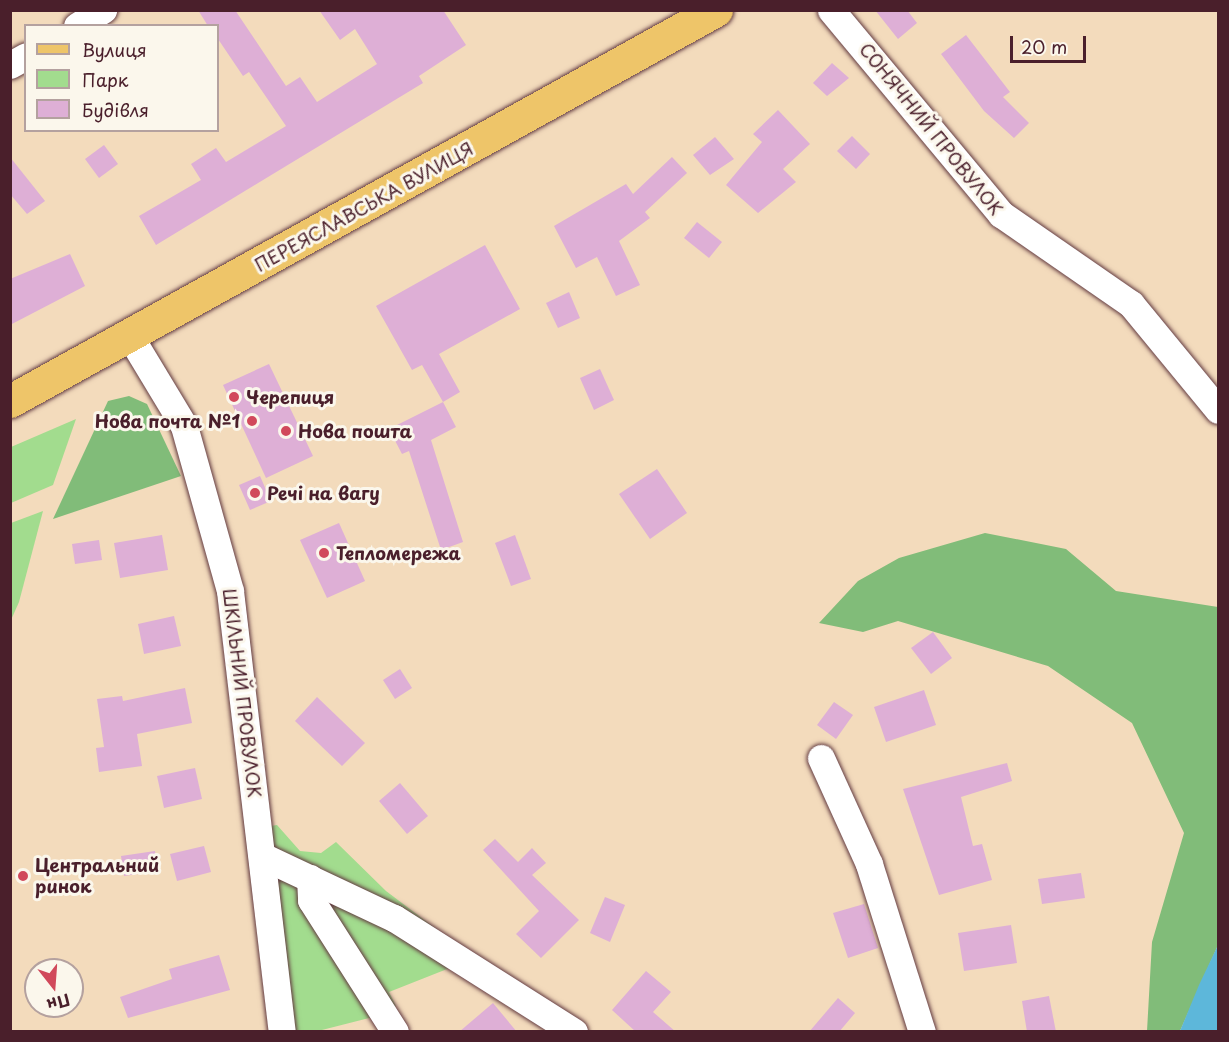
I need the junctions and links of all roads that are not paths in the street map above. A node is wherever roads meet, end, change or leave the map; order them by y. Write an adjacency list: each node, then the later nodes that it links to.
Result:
1 (103, 10): 4 (street)
2 (716, 10): 7 (main road, ПЕРЕЯСЛАВСЬКА ВУЛИЦЯ)
3 (831, 10): 9 (street, СОНЯЧНИЙ ПРОВУЛОК)
4 (80, 24)
5 (24, 57): 6 (street)
6 (10, 65)
7 (131, 338): 8 (main road, ПЕРЕЯСЛАВСЬКА ВУЛИЦЯ); 11 (street, ШКІЛЬНИЙ ПРОВУЛОК)
8 (10, 401)
9 (1218, 410)
10 (821, 758): 16 (street)
11 (262, 856): 12 (street); 13 (street, ШКІЛЬНИЙ ПРОВУЛОК)
12 (310, 878): 14 (street); 15 (street)
13 (282, 1032)
14 (395, 1032)
15 (574, 1032)
16 (922, 1032)

